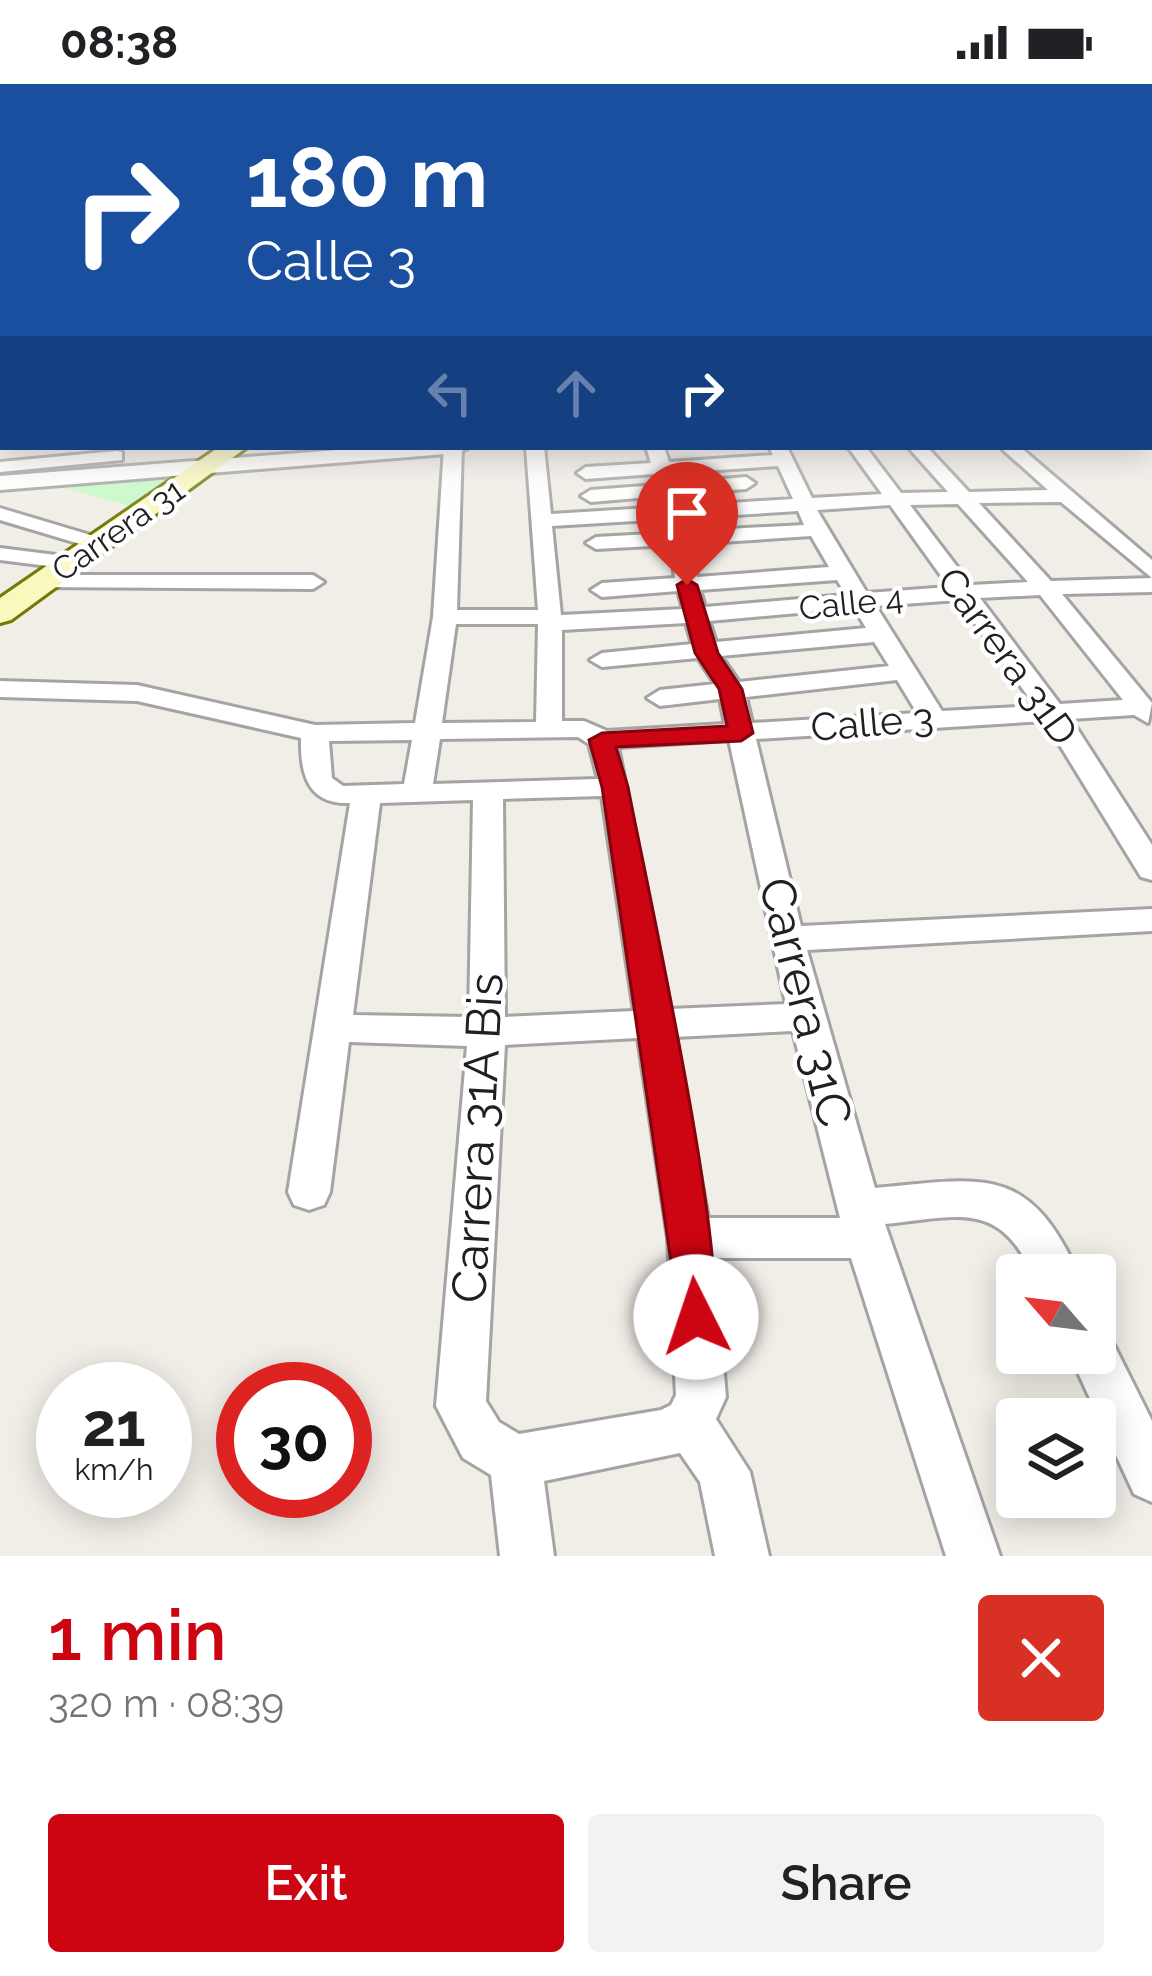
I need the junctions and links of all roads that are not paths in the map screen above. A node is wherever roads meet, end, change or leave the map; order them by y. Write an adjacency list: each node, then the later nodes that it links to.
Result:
1 (232, 450): 11 (main road, Carrera 31)
2 (419, 450): 11 (street)
3 (456, 450): 43 (street)
4 (535, 450): 22 (street)
5 (858, 450): 19 (street, Carrera 31D)
6 (920, 450): 18 (street)
7 (1013, 450): 17 (street)
8 (782, 454): 15 (street); 20 (street)
9 (117, 459): 10 (street); 11 (street); 13 (street)
10 (0, 466)
11 (207, 467): 25 (main road, Carrera 31)
12 (586, 473): 15 (street)
13 (0, 483)
14 (746, 483): 15 (street)
15 (669, 491): 16 (street); 20 (street); 22 (street); 24 (street); 36 (street); 44 (street, Carrera 31C)
16 (591, 496)
17 (1061, 496): 18 (street); 29 (street)
18 (962, 498): 19 (street); 37 (street)
19 (894, 499): 20 (street); 39 (street, Carrera 31D)
20 (809, 504): 23 (street)
21 (2, 516): 25 (street)
22 (543, 521): 45 (street)
23 (817, 530): 24 (street); 30 (street)
24 (745, 532): 31 (street)
25 (100, 544): 27 (main road, Carrera 31)
26 (11, 555): 27 (street); 28 (street)
27 (72, 563): 32 (main road, Carrera 31)
28 (0, 570)
29 (1152, 571)
30 (844, 573): 31 (street); 40 (street)
31 (767, 578): 44 (street)
32 (44, 582): 33 (street); 42 (main road, Carrera 31)
33 (313, 582)
34 (1127, 585): 35 (street, Calle 4); 37 (street, Calle 4); 41 (street)
35 (1152, 585)
36 (628, 588): 38 (street); 44 (street)
37 (1046, 588): 39 (street, Calle 4); 53 (street)
38 (602, 590)
39 (963, 592): 40 (street, Calle 4); 52 (street, Carrera 31D)
40 (860, 602): 44 (street, Calle 4); 46 (street)
41 (1152, 610)
42 (0, 613)
43 (445, 617): 45 (street, Calle 4); 55 (street)
44 (697, 619): 45 (street, Calle 4); 46 (street); 47 (street); 50 (street, Carrera 31C)
45 (549, 620): 56 (street)
46 (882, 634): 48 (street)
47 (602, 660)
48 (904, 672): 50 (street); 54 (street)
49 (0, 688): 58 (street)
50 (731, 689): 51 (street); 57 (street, Carrera 31C)
51 (660, 698)
52 (1052, 711): 53 (street, Calle 3); 54 (street, Calle 3); 64 (street, Carrera 31D)
53 (1147, 713)
54 (932, 716): 57 (street, Calle 3)
55 (431, 728): 56 (street); 58 (street); 61 (street)
56 (549, 729): 59 (street, Calle 3)
57 (741, 733): 59 (street, Calle 3); 66 (street, Carrera 31C)
58 (315, 734): 63 (street)
59 (602, 740): 60 (street)
60 (615, 787): 62 (street); 68 (street)
61 (418, 790): 62 (street); 63 (street)
62 (488, 791): 70 (street, Carrera 31A Bis)
63 (366, 796): 69 (street)
64 (1152, 870)
65 (1152, 920): 66 (street)
66 (788, 939): 67 (street, Carrera 31C)
67 (811, 1016): 68 (street); 72 (street, Carrera 31C)
68 (656, 1026): 70 (street); 73 (street)
69 (330, 1028): 70 (street); 71 (street)
70 (487, 1032): 77 (street, Carrera 31A Bis)
71 (309, 1192)
72 (863, 1223): 73 (street); 74 (street); 81 (street, Carrera 31C)
73 (691, 1238): 76 (street)
74 (1045, 1254)
75 (1103, 1374): 78 (street)
76 (689, 1423): 77 (street); 80 (street)
77 (515, 1460): 79 (street)
78 (1152, 1476)
79 (526, 1556)
80 (742, 1556)
81 (973, 1556)

